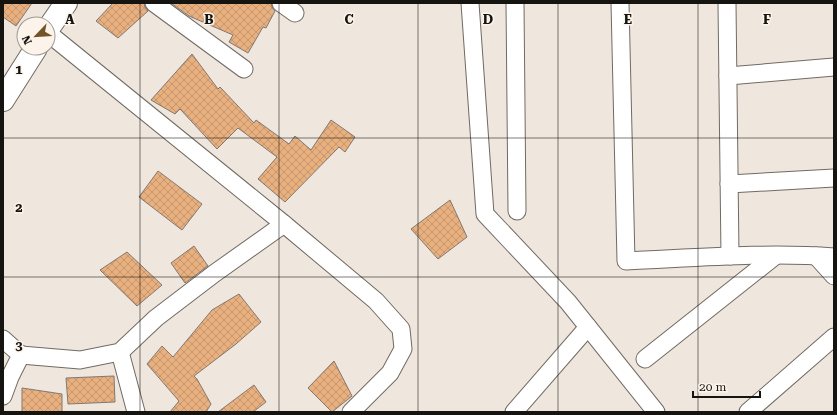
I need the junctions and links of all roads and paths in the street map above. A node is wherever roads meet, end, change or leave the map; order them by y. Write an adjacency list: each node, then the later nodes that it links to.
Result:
1 (66, 3): 9 (street)
2 (154, 3): 13 (street)
3 (282, 3): 8 (street)
4 (470, 3): 25 (street)
5 (515, 3): 18 (street)
6 (620, 3): 20 (street)
7 (727, 3): 14 (street)
8 (295, 13)
9 (56, 17)
10 (56, 39): 19 (street)
11 (31, 56): 15 (street)
12 (834, 67): 14 (street)
13 (244, 69)
14 (728, 76): 17 (street)
15 (3, 100)
16 (834, 178): 17 (street)
17 (729, 184): 20 (street)
18 (517, 211)
19 (284, 224): 28 (street); 33 (street)
20 (730, 256): 21 (street)
21 (775, 256): 22 (street); 30 (street)
22 (816, 256): 23 (street); 24 (street)
23 (834, 257)
24 (834, 276)
25 (588, 327): 34 (street); 35 (street)
26 (834, 337): 36 (street)
27 (3, 339): 29 (street)
28 (120, 352): 29 (street); 32 (street)
29 (21, 355): 31 (street)
30 (645, 359)
31 (3, 396)
32 (136, 412)
33 (351, 412)
34 (514, 412)
35 (656, 412)
36 (748, 412)

